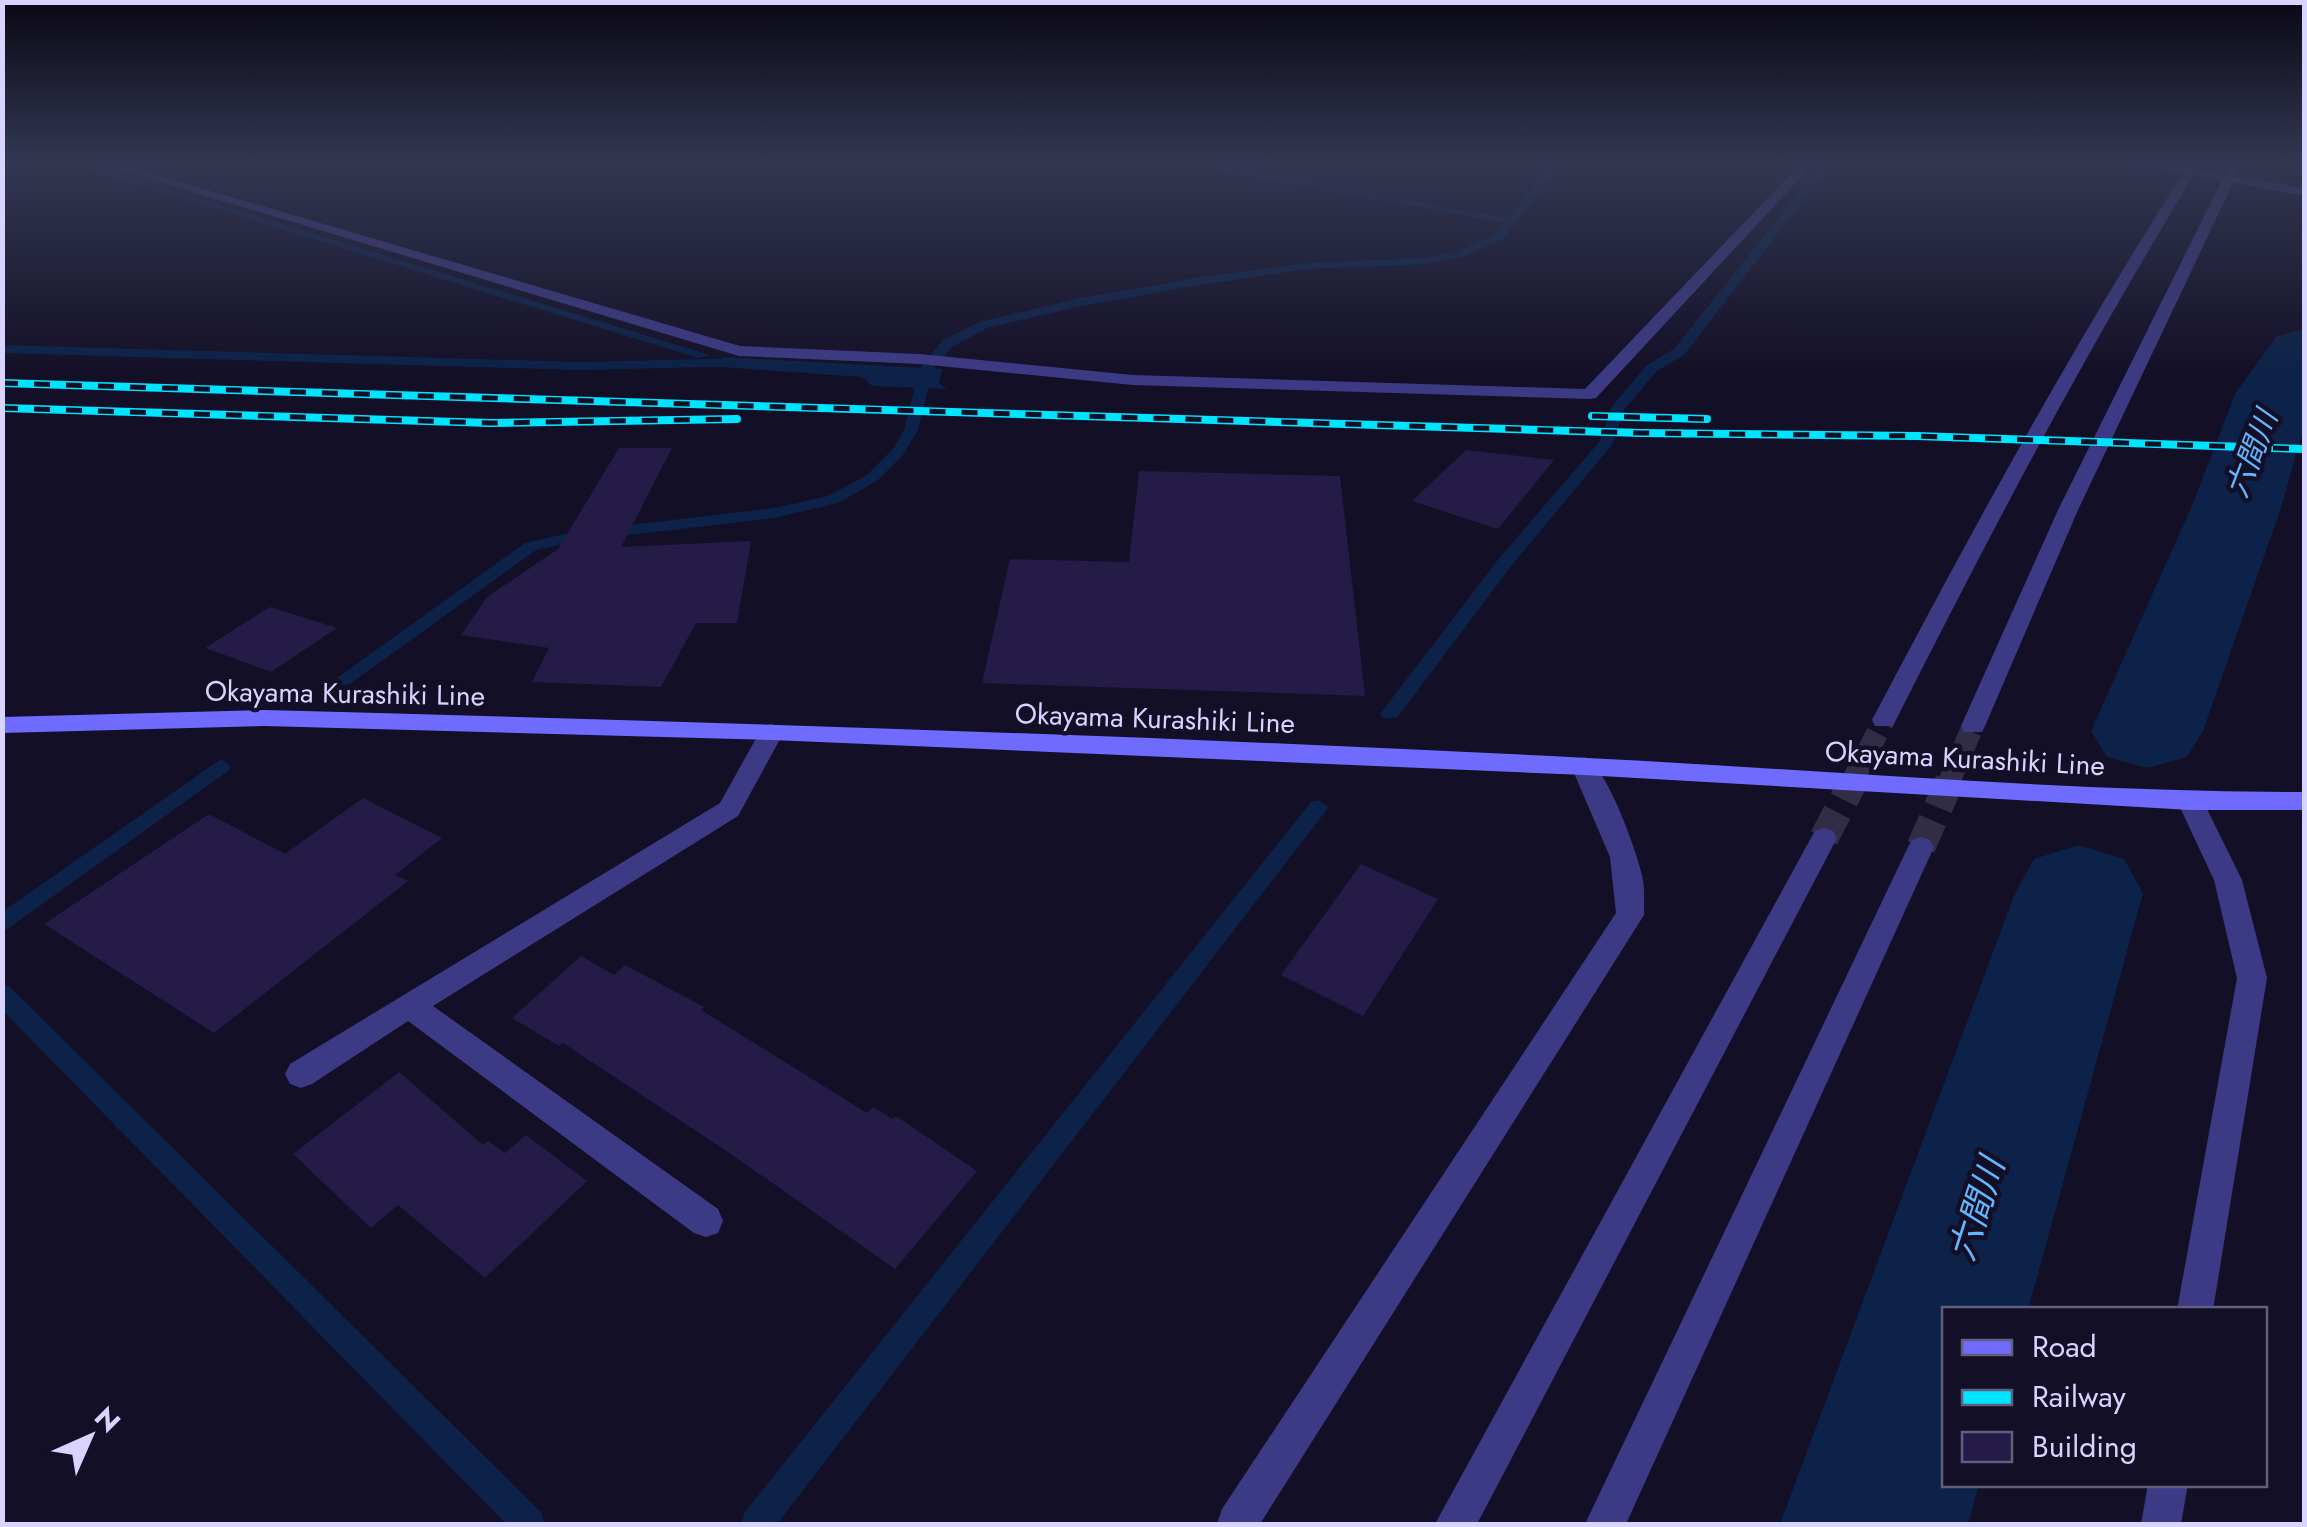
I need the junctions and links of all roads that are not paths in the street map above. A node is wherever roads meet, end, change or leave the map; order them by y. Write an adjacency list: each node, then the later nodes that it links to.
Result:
1 (341, 233): 2 (street)
2 (1742, 233)
3 (2153, 233): 5 (street)
4 (2204, 233): 7 (street)
5 (1884, 720)
6 (2, 725): 8 (main road, Okayama Kurashiki Line)
7 (1973, 726)
8 (772, 732): 9 (main road, Okayama Kurashiki Line); 14 (street)
9 (1584, 766): 10 (main road, Okayama Kurashiki Line); 19 (street)
10 (2190, 801): 11 (main road, Okayama Kurashiki Line); 17 (street)
11 (2304, 801)
12 (1824, 838): 20 (street)
13 (1920, 847): 21 (street)
14 (410, 1005): 15 (street); 16 (street)
15 (302, 1074)
16 (706, 1221)
17 (2196, 1307)
18 (2167, 1487): 22 (street)
19 (1238, 1524)
20 (1455, 1524)
21 (1606, 1524)
22 (2161, 1524)

